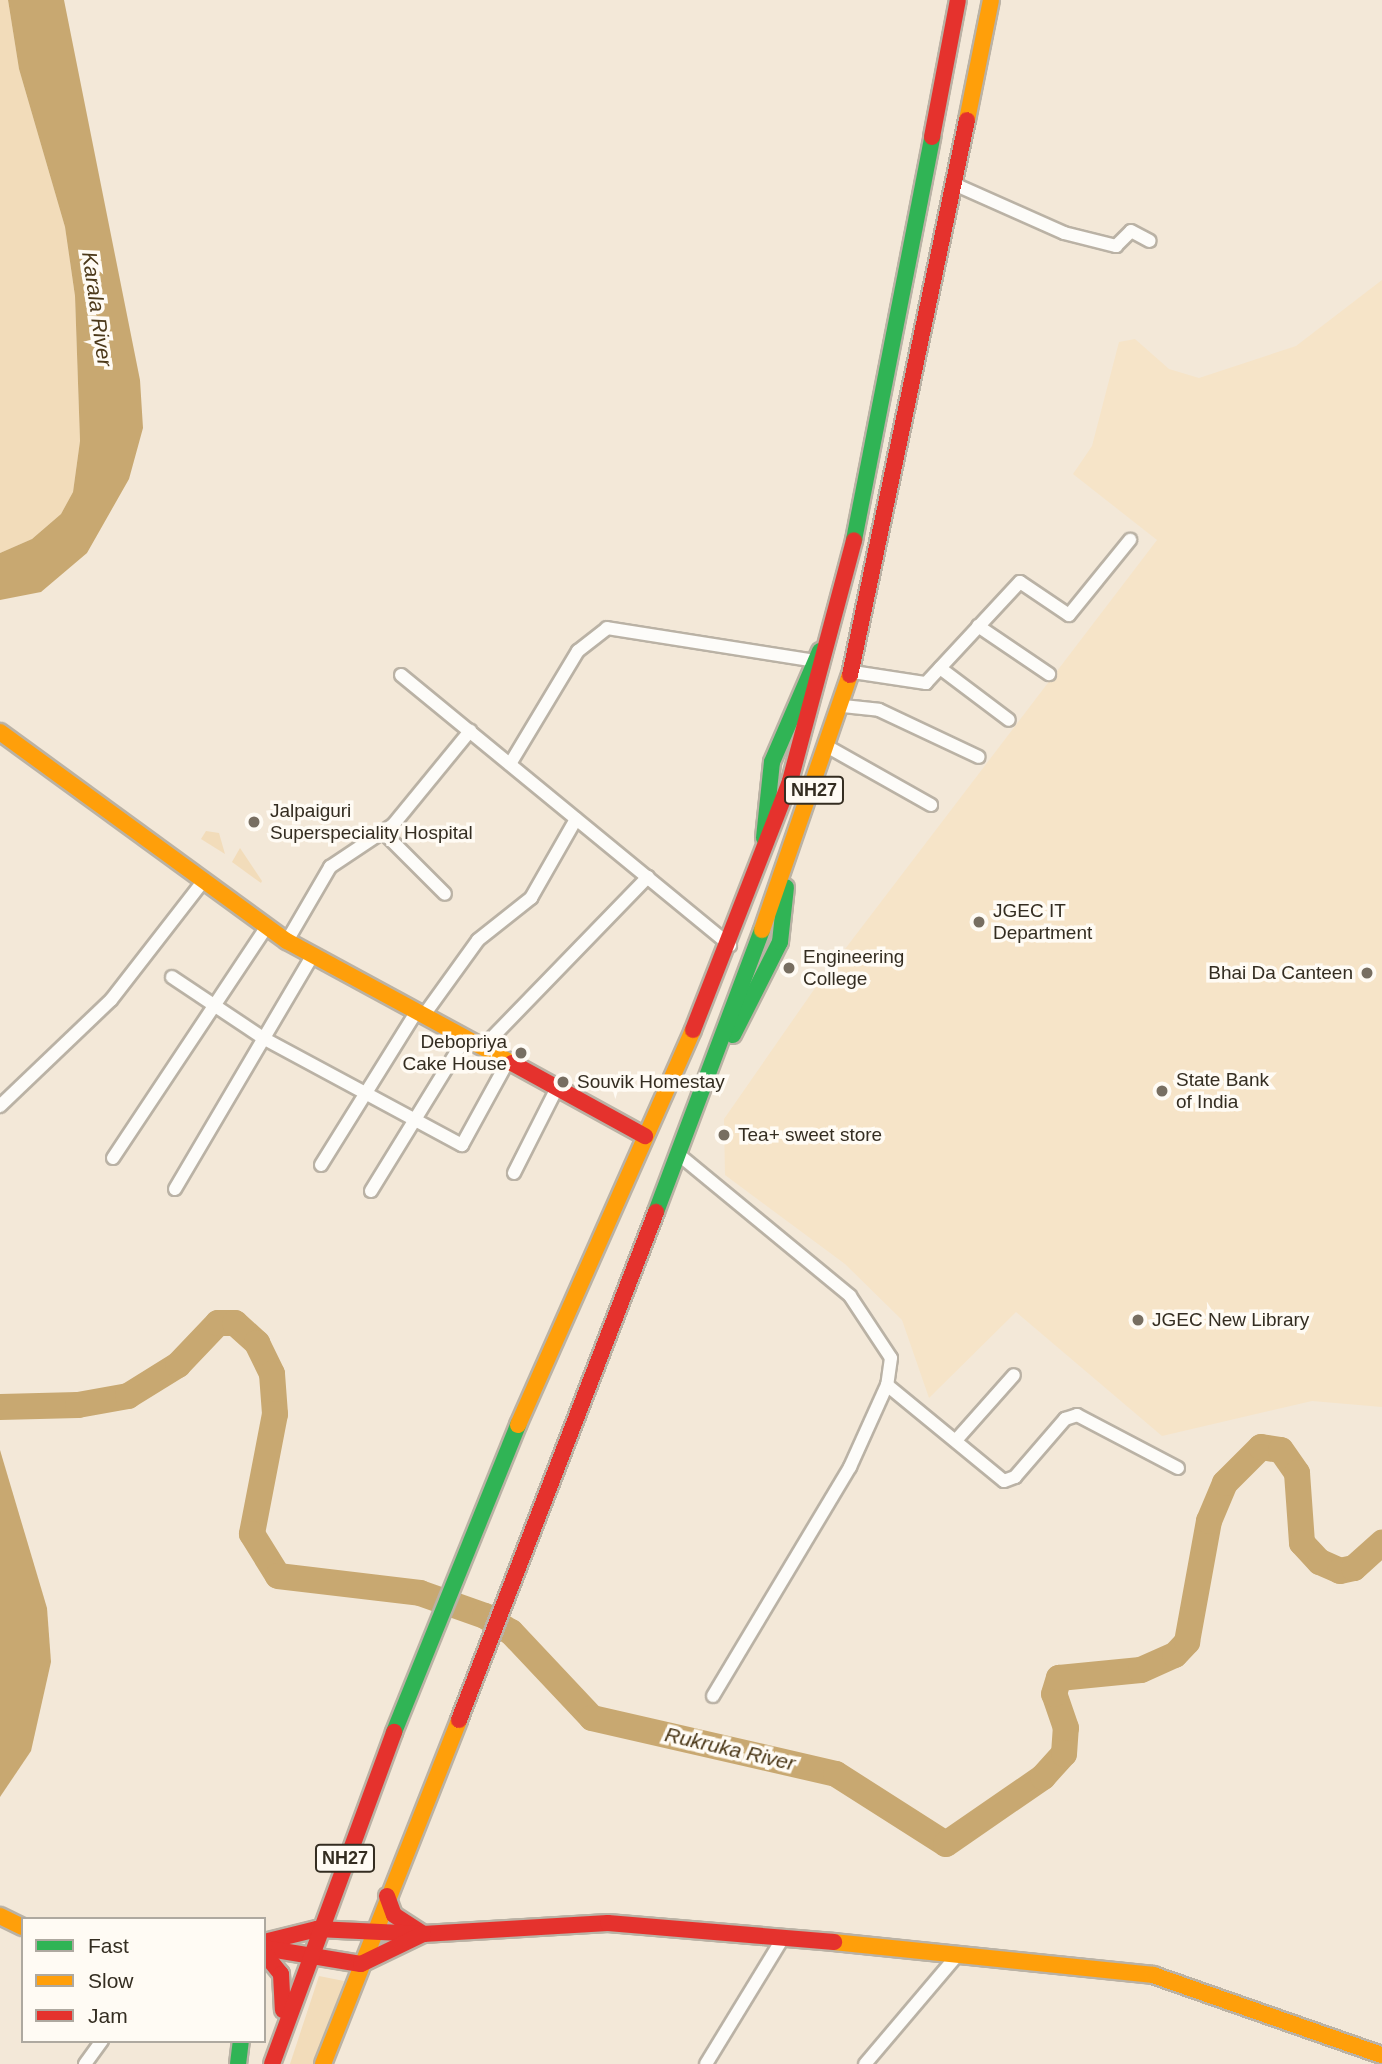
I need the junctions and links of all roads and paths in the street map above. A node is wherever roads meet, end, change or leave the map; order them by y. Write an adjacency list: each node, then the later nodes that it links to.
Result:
1 (958, 0): 6 (main road, NH27)
2 (991, 0): 3 (main road, NH27)
3 (954, 184): 4 (street); 10 (main road, NH27)
4 (1150, 241)
5 (1130, 540): 7 (street)
6 (839, 614): 8 (main road, NH27); 23 (main road, NH27)
7 (978, 626): 9 (street); 11 (street)
8 (815, 661): 19 (street); 23 (main road, NH27)
9 (940, 668): 10 (street); 14 (street)
10 (853, 673): 13 (main road, NH27)
11 (1049, 674)
12 (401, 675): 16 (street)
13 (843, 706): 17 (main road, NH27); 18 (street)
14 (1009, 720)
15 (0, 732): 25 (main road)
16 (470, 732): 19 (street); 22 (street)
17 (830, 748): 20 (street); 43 (main road, NH27)
18 (979, 757)
19 (510, 764): 21 (street)
20 (931, 806)
21 (576, 819): 24 (street); 33 (street)
22 (384, 833): 26 (street); 28 (street)
23 (764, 854): 29 (main road, NH27)
24 (648, 877): 29 (street); 36 (street)
25 (201, 884): 27 (main road); 40 (street)
26 (445, 894)
27 (265, 928): 28 (main road); 32 (street)
28 (287, 941): 30 (main road)
29 (730, 945): 42 (main road, NH27)
30 (313, 955): 33 (main road); 34 (street)
31 (172, 977): 32 (street)
32 (214, 1006): 34 (street); 44 (street)
33 (420, 1013): 35 (main road); 39 (street)
34 (263, 1038): 39 (street); 47 (street)
35 (465, 1038): 36 (main road); 41 (street)
36 (483, 1047): 37 (main road)
37 (508, 1061): 38 (main road); 41 (street)
38 (557, 1088): 42 (main road); 46 (street)
39 (363, 1096): 41 (street); 45 (street)
40 (0, 1106)
41 (409, 1121): 48 (street)
42 (645, 1136): 43 (main road); 57 (main road, NH27)
43 (678, 1154): 50 (street); 54 (main road, NH27)
44 (113, 1158)
45 (321, 1165)
46 (514, 1173)
47 (175, 1189)
48 (371, 1191)
49 (1014, 1375): 51 (street)
50 (887, 1384): 51 (street); 53 (street)
51 (958, 1438): 52 (street)
52 (1178, 1468)
53 (713, 1696)
54 (387, 1896): 58 (main road, NH27); 59 (main road)
55 (0, 1916): 56 (main road)
56 (13, 1926)
57 (317, 1929): 58 (main road); 61 (main road); 65 (main road, NH27)
58 (374, 1930): 59 (main road); 66 (main road, NH27)
59 (423, 1934): 60 (main road); 66 (main road)
60 (783, 1938): 64 (main road); 75 (street)
61 (266, 1942)
62 (266, 1950): 65 (main road)
63 (266, 1953): 67 (main road)
64 (959, 1953): 70 (main road); 76 (street)
65 (306, 1959): 66 (main road); 67 (main road, NH27)
66 (361, 1964): 74 (main road, NH27)
67 (281, 2033): 73 (main road, NH27)
68 (101, 2043): 71 (street)
69 (241, 2043): 72 (main road)
70 (1382, 2055)
71 (85, 2064)
72 (238, 2064)
73 (272, 2064)
74 (323, 2064)
75 (706, 2064)
76 (865, 2064)

